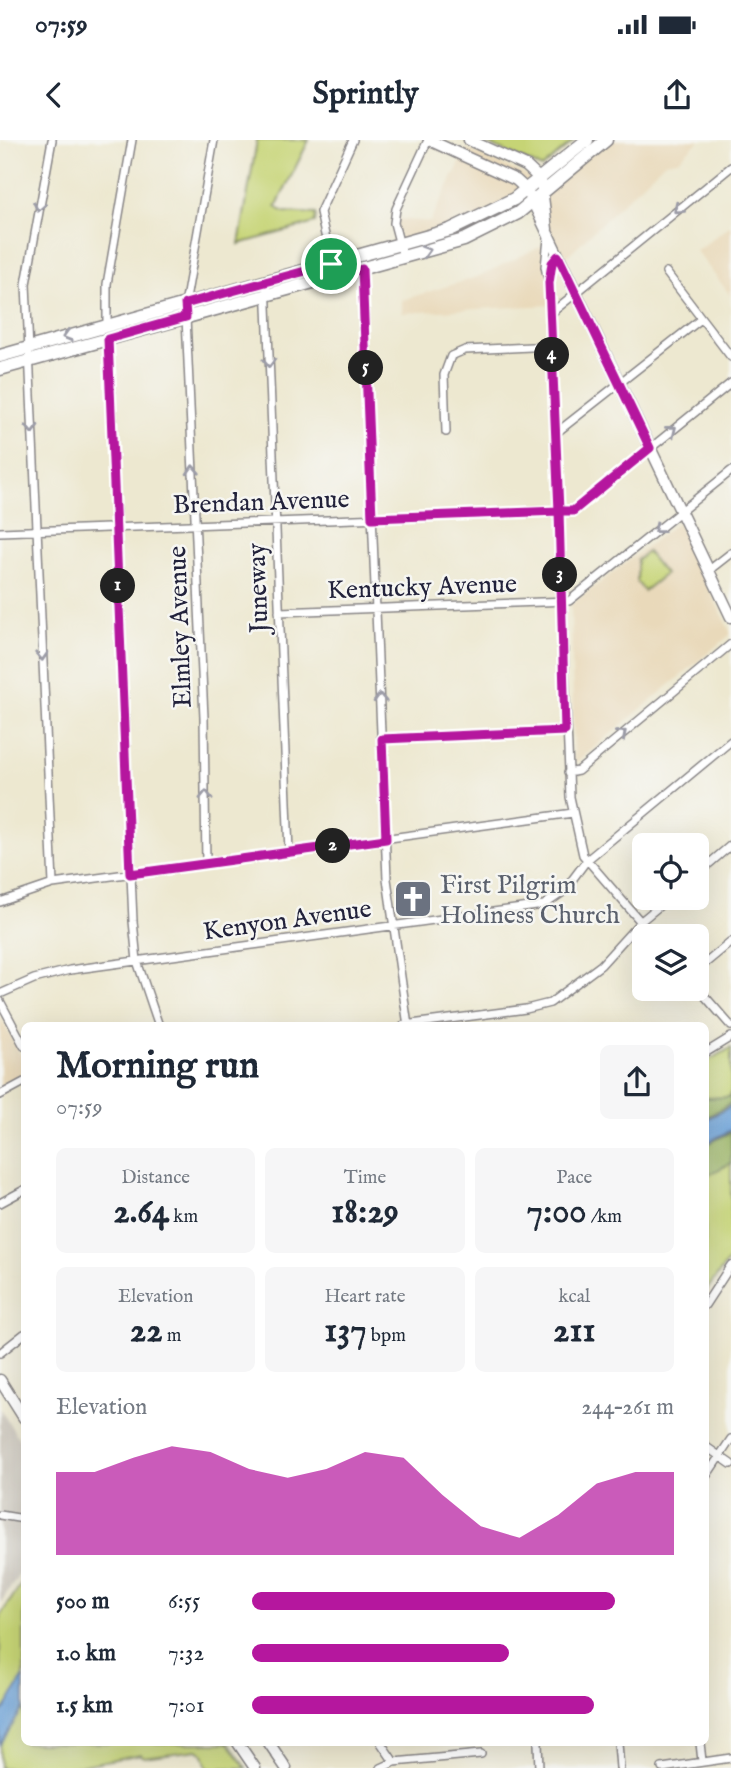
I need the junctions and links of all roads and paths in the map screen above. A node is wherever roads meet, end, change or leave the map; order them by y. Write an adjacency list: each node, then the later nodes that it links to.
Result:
1 (52, 140): 29 (street, one-way to 29)
2 (132, 140): 26 (street)
3 (214, 140): 23 (street, Elmley Avenue)
4 (353, 140): 17 (street)
5 (429, 140): 12 (street); 14 (street)
6 (469, 140): 10 (street)
7 (587, 140): 10 (main road)
8 (606, 140): 11 (main road)
9 (731, 167): 22 (street, one-way to 22)
10 (541, 180): 11 (street); 12 (main road)
11 (545, 194): 12 (main road); 13 (street)
12 (529, 197): 13 (street); 14 (main road)
13 (548, 239): 15 (street); 20 (street)
14 (401, 251): 16 (main road); 17 (main road)
15 (558, 256): 20 (street); 22 (street)
16 (362, 269): 17 (main road); 41 (street)
17 (333, 270): 19 (main road); 21 (main road)
18 (666, 272): 25 (street)
19 (266, 281): 21 (street, Juneway); 23 (main road)
20 (549, 283): 24 (street)
21 (266, 295): 23 (main road); 42 (street, Juneway, one-way to 42)
22 (576, 296): 24 (street); 33 (street)
23 (185, 311): 26 (main road); 27 (main road); 43 (street, Elmley Avenue, one-way to 23)
24 (550, 314): 28 (street)
25 (701, 319): 31 (street); 33 (street)
26 (107, 324): 27 (street); 29 (main road, one-way to 29)
27 (108, 339): 29 (main road); 44 (street)
28 (552, 346): 35 (street); 36 (street)
29 (30, 354): 30 (main road); 32 (main road); 45 (street, one-way to 45)
30 (0, 356)
31 (731, 357)
32 (0, 369)
33 (620, 383): 36 (street); 37 (street)
34 (731, 383): 37 (street, Brendan Avenue, one-way to 34)
35 (446, 432)
36 (556, 433): 39 (street)
37 (650, 448): 39 (street, Brendan Avenue); 40 (street)
38 (731, 471): 40 (street, Kentucky Avenue)
39 (559, 511): 41 (street, Brendan Avenue); 49 (street)
40 (681, 511): 48 (street); 49 (street, Kentucky Avenue, one-way to 49)
41 (372, 518): 42 (street, Brendan Avenue); 50 (street)
42 (276, 522): 43 (street, Brendan Avenue); 51 (street, Juneway)
43 (196, 524): 44 (street, Brendan Avenue); 63 (street, Elmley Avenue, one-way to 43)
44 (115, 528): 45 (street, Brendan Avenue); 65 (street)
45 (37, 531): 46 (street, Brendan Avenue); 66 (street, one-way to 66)
46 (0, 532)
47 (731, 553): 48 (street)
48 (708, 571): 52 (street)
49 (560, 602): 50 (street, Kentucky Avenue); 54 (street)
50 (376, 609): 51 (street, Kentucky Avenue); 55 (street, one-way to 50)
51 (279, 612): 61 (street, Juneway)
52 (731, 617)
53 (731, 644): 57 (street, one-way to 53)
54 (565, 731): 55 (street); 57 (street)
55 (382, 739): 59 (street)
56 (731, 741): 62 (street, Kenyon Avenue)
57 (568, 773): 58 (street)
58 (573, 813): 59 (street); 62 (street)
59 (386, 839): 61 (street); 70 (street)
60 (731, 845): 64 (street)
61 (289, 852): 63 (street)
62 (587, 860): 69 (street); 70 (street, Kenyon Avenue)
63 (206, 863): 65 (street)
64 (709, 864)
65 (130, 874): 66 (street); 73 (street)
66 (52, 884): 67 (street)
67 (0, 902)
68 (654, 910): 69 (street)
69 (640, 922): 79 (street)
70 (393, 926): 73 (street, Kenyon Avenue); 78 (street)
71 (731, 942): 72 (street)
72 (709, 960)
73 (137, 961): 74 (street, Kenyon Avenue); 77 (street)
74 (0, 993)
75 (0, 1001): 82 (street)
76 (709, 1001): 80 (street)
77 (158, 1022)
78 (406, 1022)
79 (428, 1022)
80 (731, 1026)
81 (731, 1037): 83 (street)
82 (21, 1040)
83 (709, 1051)
84 (21, 1084): 85 (street)
85 (0, 1095)
86 (21, 1192): 87 (street)
87 (0, 1203)
88 (731, 1265): 89 (street)
89 (709, 1299)
90 (21, 1336): 91 (street)
91 (0, 1353)
92 (0, 1380): 93 (street)
93 (21, 1413)
94 (731, 1439): 96 (street)
95 (709, 1449): 96 (street)
96 (718, 1455): 97 (street); 98 (street)
97 (731, 1464)
98 (709, 1471)
99 (0, 1515): 100 (street)
100 (21, 1518)
101 (240, 1746): 111 (street)
102 (271, 1746): 112 (street)
103 (383, 1746): 110 (street)
104 (538, 1746): 114 (street)
105 (618, 1746): 115 (street)
106 (700, 1746): 109 (street)
107 (481, 1754): 110 (street)
108 (731, 1758): 109 (street)
109 (702, 1761): 116 (street)
110 (394, 1762): 113 (street)
111 (256, 1768)
112 (286, 1768)
113 (380, 1768)
114 (539, 1768)
115 (620, 1768)
116 (662, 1768)

